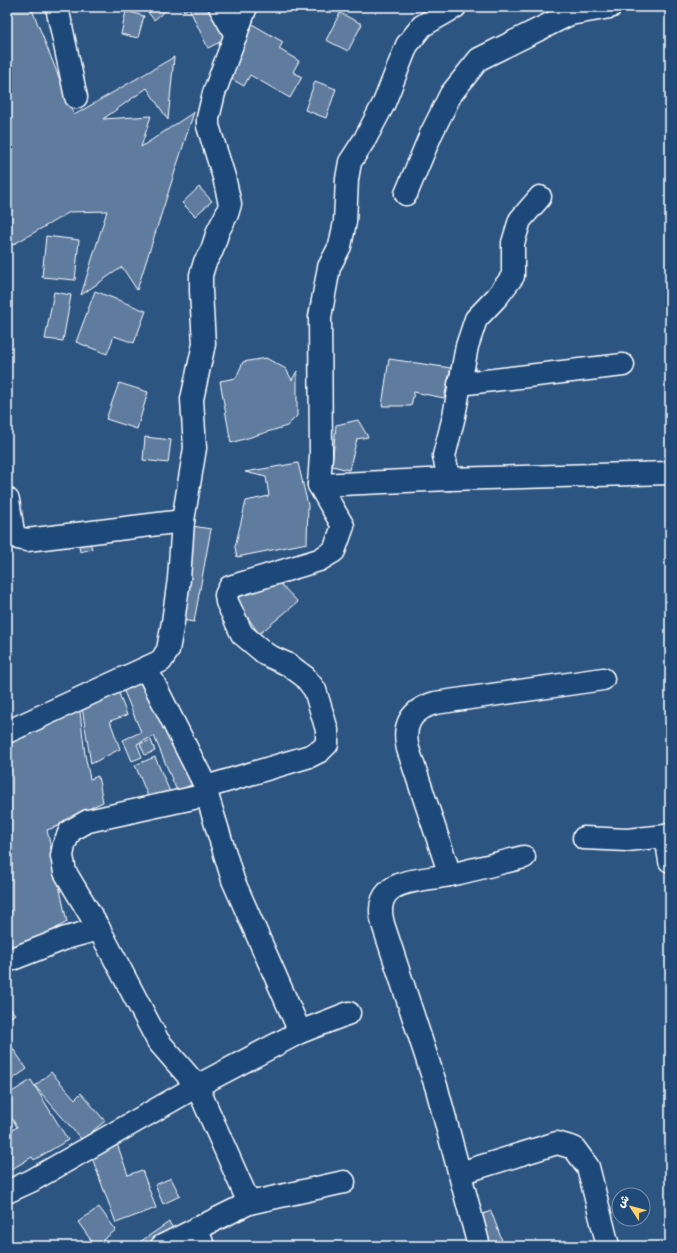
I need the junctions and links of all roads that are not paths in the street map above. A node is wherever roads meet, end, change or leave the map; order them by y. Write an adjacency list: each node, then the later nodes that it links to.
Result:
1 (57, 7): 7 (street)
2 (220, 7): 6 (street)
3 (246, 7): 6 (street)
4 (455, 7): 14 (street)
5 (610, 7): 8 (street)
6 (236, 35): 16 (street)
7 (76, 97)
8 (406, 194)
9 (540, 197): 11 (street)
10 (623, 365): 11 (street)
11 (460, 384): 13 (street)
12 (670, 473): 13 (street)
13 (449, 479): 14 (street)
14 (319, 485): 20 (street)
15 (7, 499): 16 (street)
16 (183, 521): 17 (street)
17 (146, 668): 19 (street); 20 (street)
18 (603, 679): 25 (street)
19 (7, 732)
20 (206, 791): 26 (street); 29 (street)
21 (668, 835): 22 (street); 24 (street)
22 (584, 838)
23 (524, 857): 25 (street)
24 (670, 861)
25 (450, 875): 31 (street)
26 (99, 929): 27 (street); 30 (street)
27 (7, 961)
28 (349, 1013): 29 (street)
29 (300, 1032): 30 (street)
30 (197, 1086): 33 (street); 34 (street)
31 (460, 1173): 37 (street); 38 (street)
32 (344, 1182): 34 (street)
33 (7, 1192)
34 (249, 1203): 35 (street)
35 (200, 1237): 36 (street)
36 (162, 1246)
37 (479, 1246)
38 (608, 1246)

